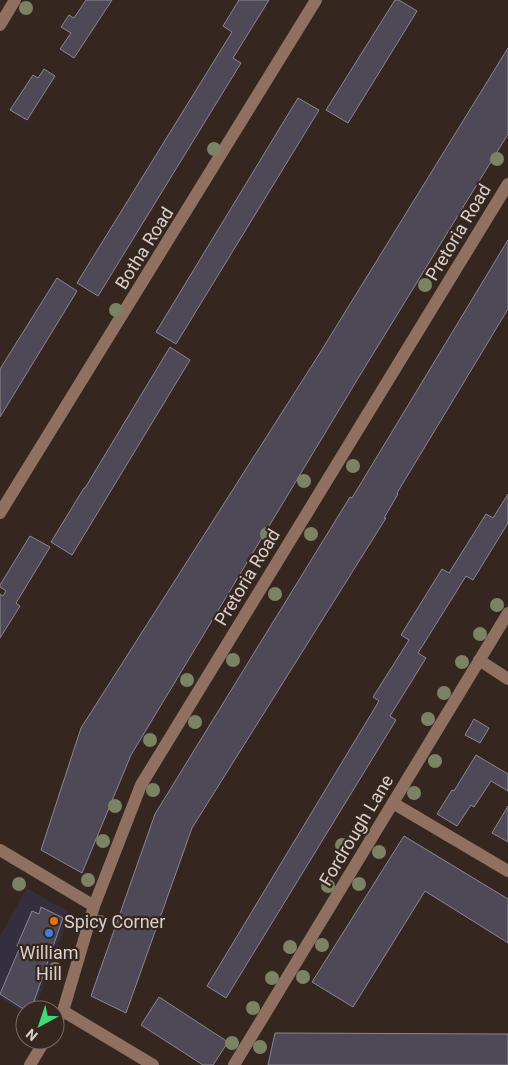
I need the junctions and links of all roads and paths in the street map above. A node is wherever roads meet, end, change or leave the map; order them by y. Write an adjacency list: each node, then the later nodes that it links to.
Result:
1 (15, 0): 3 (street)
2 (316, 0): 5 (street, Botha Road)
3 (0, 25)
4 (508, 184): 12 (street, Pretoria Road)
5 (0, 513)
6 (508, 613): 7 (street, Fordrough Lane)
7 (479, 660): 8 (street); 9 (street, Fordrough Lane)
8 (508, 679)
9 (393, 803): 11 (street); 18 (street, Fordrough Lane)
10 (0, 850): 12 (street)
11 (508, 871)
12 (94, 906): 13 (street, Pretoria Road)
13 (65, 1004)
14 (65, 1012): 17 (street)
15 (39, 1050): 16 (street)
16 (30, 1065)
17 (152, 1065)
18 (234, 1065)

